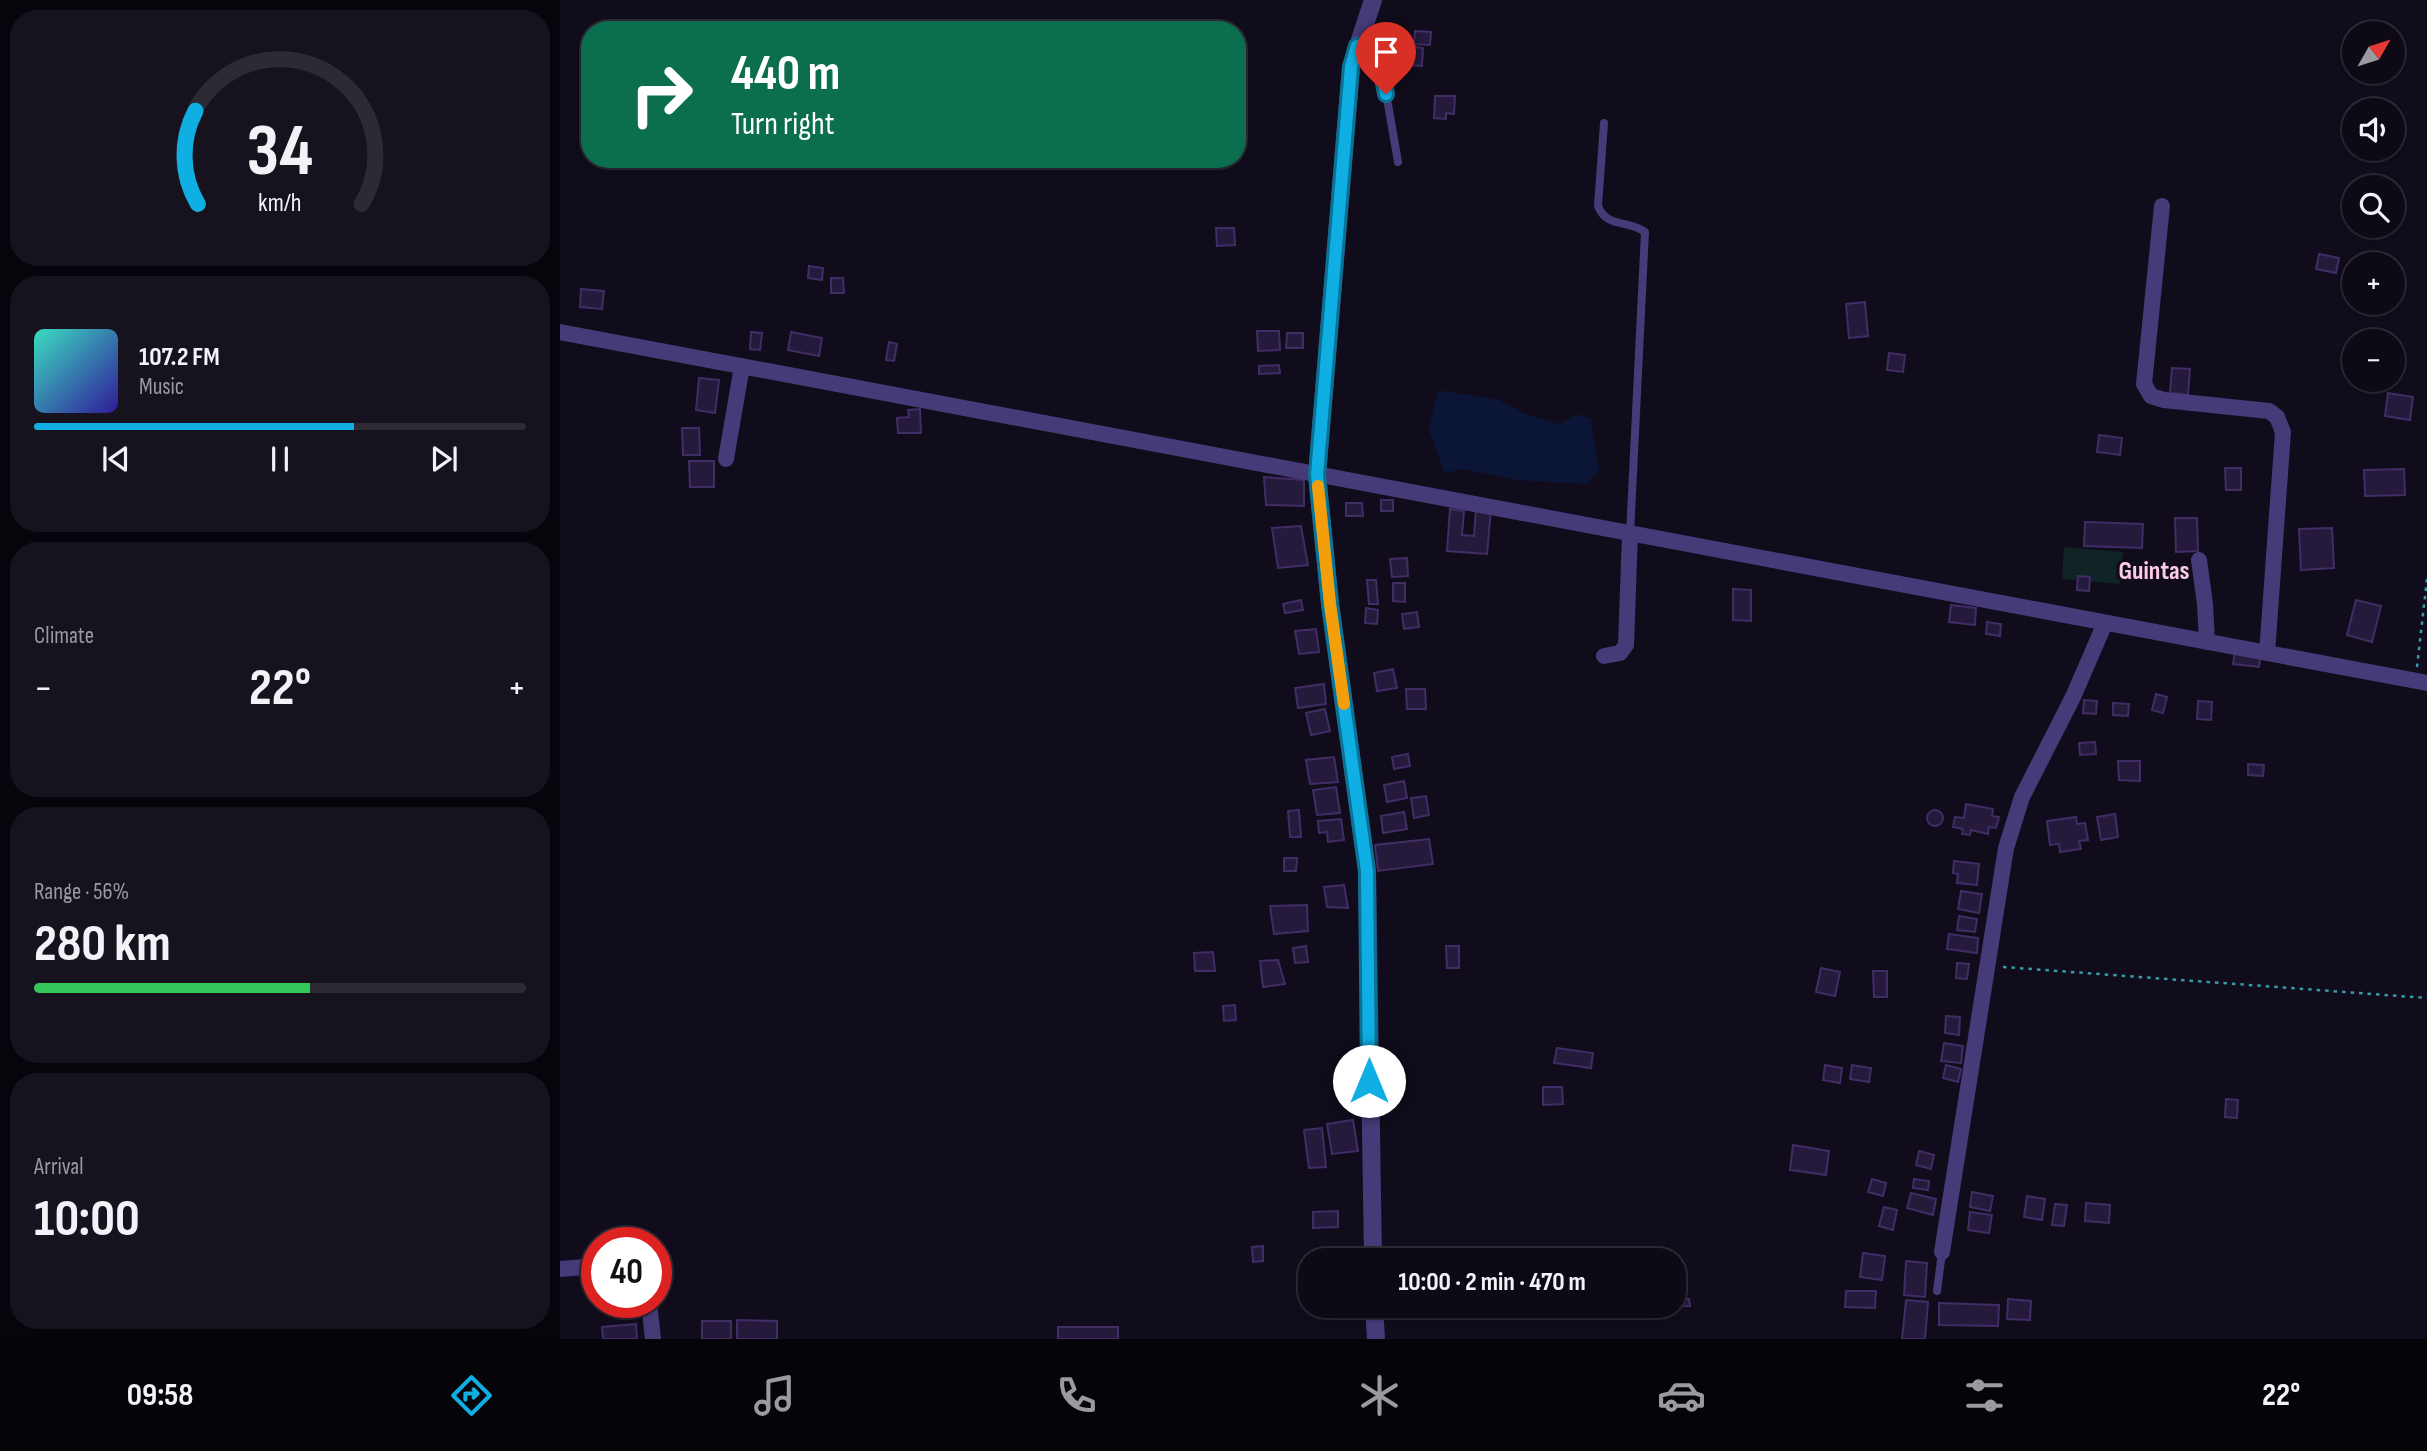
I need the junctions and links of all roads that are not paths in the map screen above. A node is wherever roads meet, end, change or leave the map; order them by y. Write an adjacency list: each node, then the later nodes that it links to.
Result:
1 (1373, 0): 2 (street)
2 (1357, 46): 4 (lane); 11 (street)
3 (1403, 55): 4 (lane)
4 (1374, 57): 6 (lane)
5 (1604, 123): 12 (lane)
6 (1398, 162)
7 (2162, 206): 16 (street)
8 (560, 332): 9 (street)
9 (742, 366): 10 (street); 11 (street)
10 (726, 459)
11 (1317, 475): 12 (street); 19 (street)
12 (1630, 534): 14 (street); 17 (street)
13 (2199, 560): 15 (street)
14 (2105, 623): 15 (street); 20 (street)
15 (2207, 642): 16 (street)
16 (2267, 653): 18 (street)
17 (1604, 656)
18 (2422, 682)
19 (1373, 1248)
20 (1942, 1252): 23 (lane)
21 (581, 1267): 22 (street)
22 (560, 1269)
23 (1937, 1290)
24 (651, 1318): 26 (street)
25 (1375, 1318): 27 (street)
26 (653, 1339)
27 (1376, 1339)

